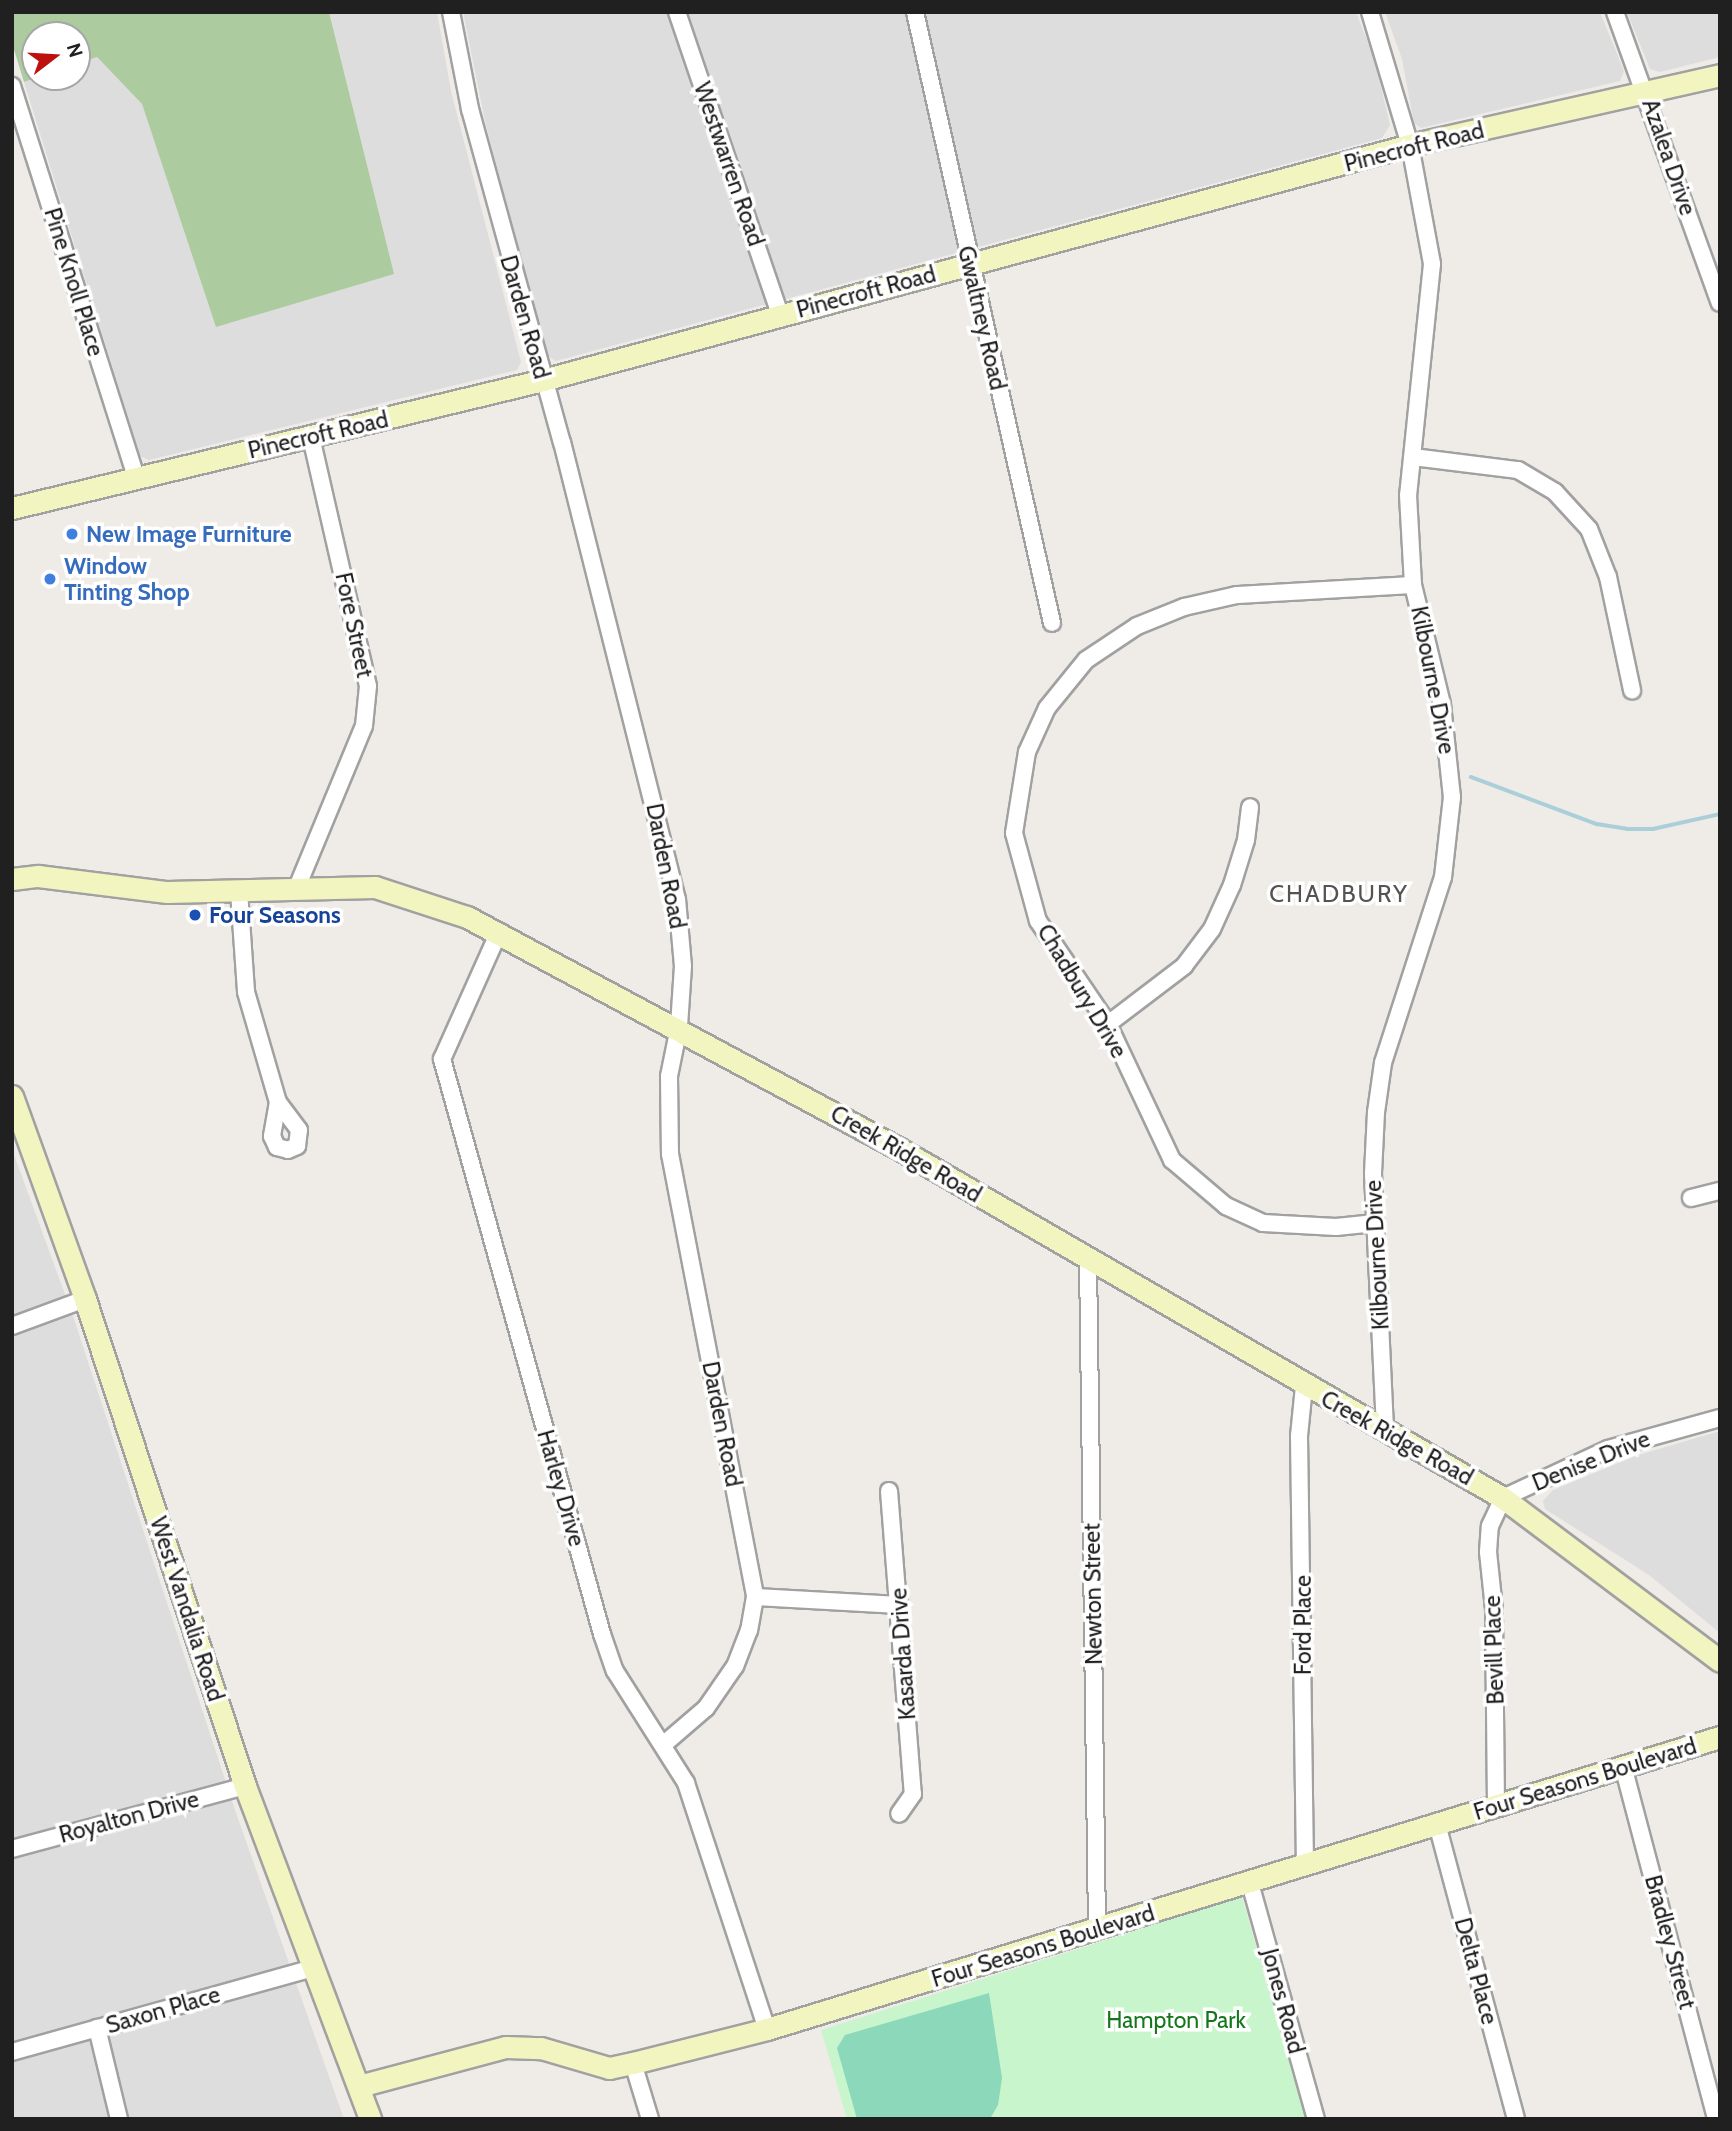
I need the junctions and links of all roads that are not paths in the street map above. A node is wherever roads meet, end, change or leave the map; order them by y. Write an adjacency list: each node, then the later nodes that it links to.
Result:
1 (451, 12): 13 (street, Darden Road)
2 (677, 12): 12 (street, Westwarren Road)
3 (915, 12): 10 (street, Gwaltney Road)
4 (1370, 12): 9 (street, Kilbourne Drive)
5 (1615, 12): 8 (street, Azalea Drive)
6 (1720, 75): 8 (street, Pinecroft Road)
7 (12, 86): 16 (street, Pine Knoll Place)
8 (1646, 91): 9 (street, Pinecroft Road); 11 (street, Azalea Drive)
9 (1410, 145): 10 (street, Pinecroft Road); 15 (street, Kilbourne Drive)
10 (969, 264): 12 (street, Pinecroft Road); 19 (street, Gwaltney Road)
11 (1720, 303)
12 (780, 315): 13 (street, Pinecroft Road)
13 (543, 380): 14 (street, Pinecroft Road); 29 (street, Darden Road)
14 (311, 438): 16 (street, Pinecroft Road); 25 (street, Fore Street)
15 (1413, 457): 18 (street, Kilbourne Drive); 20 (street)
16 (136, 478): 17 (street, Pinecroft Road)
17 (12, 508)
18 (1413, 585): 28 (street, Chadbury Drive); 34 (street, Kilbourne Drive)
19 (1052, 623)
20 (1632, 691)
21 (1250, 807): 28 (street)
22 (12, 867): 23 (street)
23 (38, 877): 24 (street, Creek Ridge Road); 26 (street, Creek Ridge Road)
24 (12, 879)
25 (298, 886): 26 (street, Creek Ridge Road); 27 (street, Creek Ridge Road)
26 (239, 891): 30 (street)
27 (498, 934): 29 (street, Creek Ridge Road); 47 (street, Harley Drive)
28 (1108, 1024): 34 (street, Chadbury Drive)
29 (680, 1027): 35 (street, Creek Ridge Road); 43 (street, Darden Road)
30 (278, 1102)
31 (14, 1107): 36 (street, West Vandalia Road)
32 (1720, 1191): 33 (street)
33 (1691, 1198)
34 (1375, 1223): 40 (street, Kilbourne Drive)
35 (1088, 1259): 38 (street, Creek Ridge Road); 56 (street, Newton Street)
36 (85, 1299): 37 (street); 49 (street, West Vandalia Road)
37 (12, 1326)
38 (1304, 1387): 40 (street, Creek Ridge Road); 54 (street, Ford Place)
39 (1720, 1418): 42 (street, Denise Drive)
40 (1385, 1431): 42 (street, Creek Ridge Road)
41 (889, 1491): 44 (street, Kasarda Drive)
42 (1503, 1498): 45 (street, Creek Ridge Road); 50 (street, Bevill Place)
43 (755, 1597): 44 (street); 47 (street, Darden Road)
44 (901, 1605): 51 (street, Kasarda Drive)
45 (1720, 1661)
46 (1720, 1737): 48 (street, Four Seasons Boulevard)
47 (663, 1745): 59 (street, Harley Drive)
48 (1623, 1766): 50 (street, Four Seasons Boulevard); 68 (street, Bradley Street)
49 (246, 1786): 53 (street, Royalton Drive); 57 (street, West Vandalia Road)
50 (1496, 1806): 52 (street, Four Seasons Boulevard)
51 (899, 1814)
52 (1437, 1824): 54 (street, Four Seasons Boulevard); 67 (street, Delta Place)
53 (12, 1849)
54 (1305, 1864): 55 (street, Four Seasons Boulevard)
55 (1250, 1883): 56 (street, Four Seasons Boulevard); 66 (street, Jones Road)
56 (1097, 1929): 59 (street, Four Seasons Boulevard)
57 (313, 1968): 58 (street, Saxon Place); 62 (street, West Vandalia Road)
58 (97, 2028): 60 (street, Saxon Place); 63 (street)
59 (767, 2029): 61 (street, Four Seasons Boulevard)
60 (12, 2052)
61 (633, 2063): 62 (street, Four Seasons Boulevard); 65 (street)
62 (359, 2086): 64 (street, West Vandalia Road)
63 (119, 2119)
64 (370, 2119)
65 (650, 2119)
66 (1316, 2119)
67 (1516, 2119)
68 (1716, 2119)

